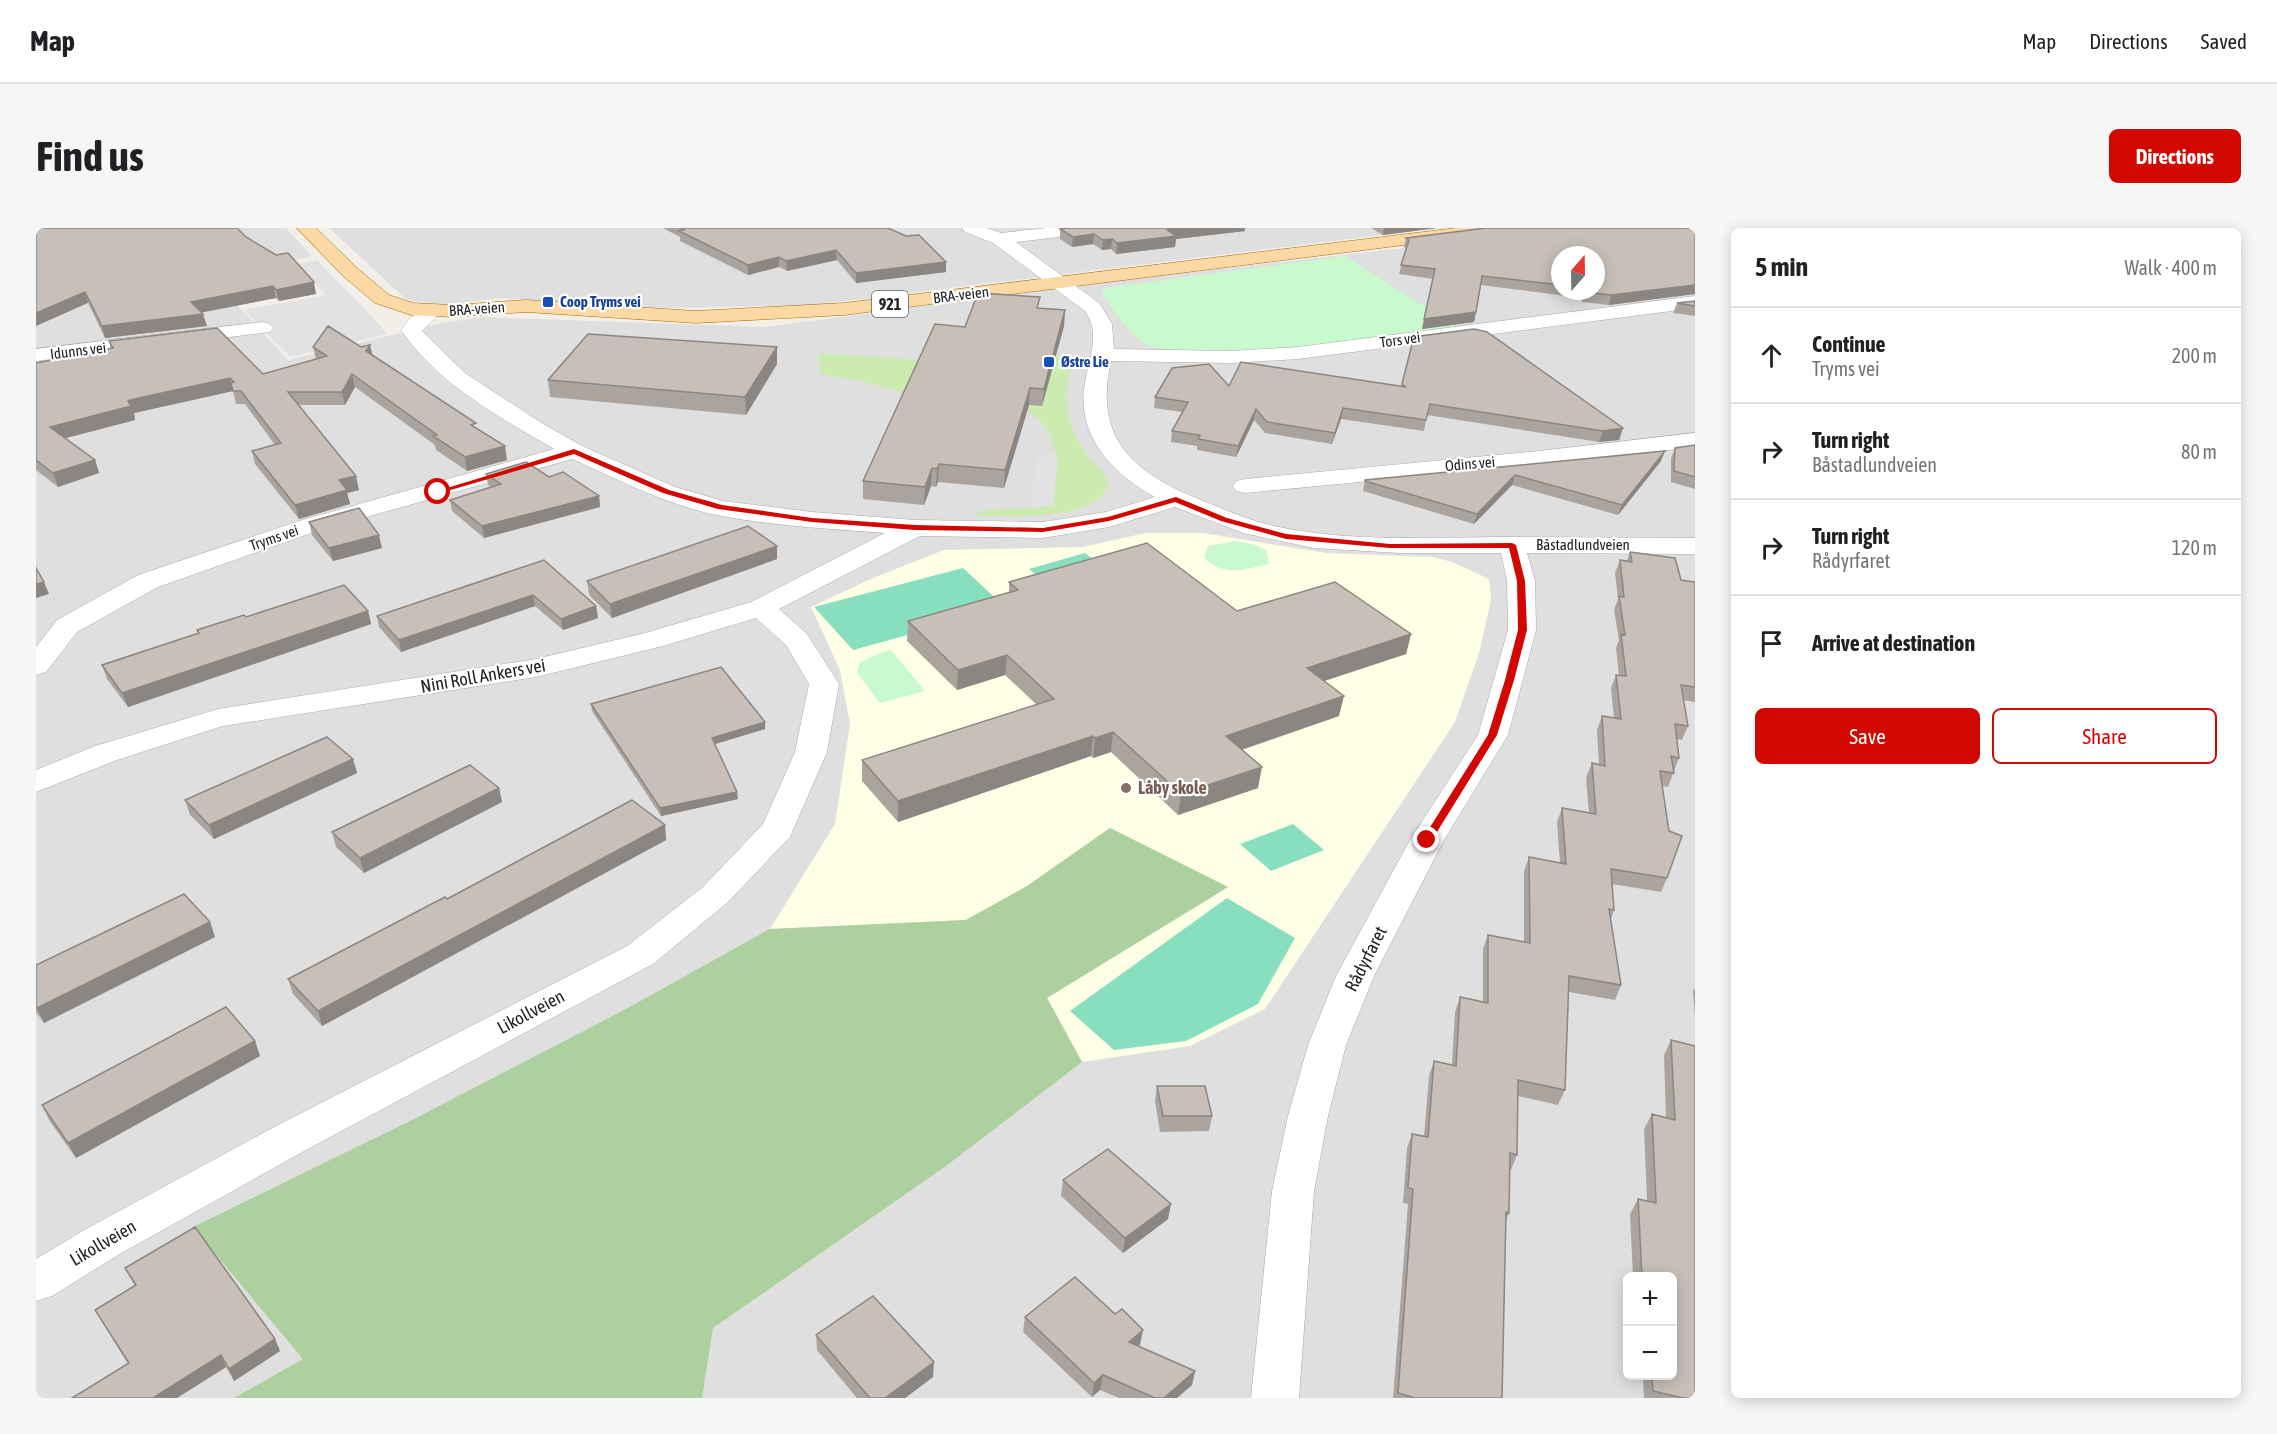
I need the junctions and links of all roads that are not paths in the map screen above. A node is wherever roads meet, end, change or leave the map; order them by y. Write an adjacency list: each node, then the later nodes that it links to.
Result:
1 (306, 228): 8 (main road, BRA-veien / 921)
2 (971, 228): 5 (street)
3 (1093, 228): 5 (street)
4 (1500, 228): 6 (main road, BRA-veien / 921)
5 (999, 239): 6 (street, Båstadlundveien)
6 (1060, 284): 8 (main road, BRA-veien / 921); 11 (street, Båstadlundveien)
7 (1695, 302): 11 (street, Tors vei)
8 (431, 312): 13 (street)
9 (263, 328): 10 (street, Idunns vei)
10 (36, 355)
11 (1104, 356): 15 (street, Båstadlundveien)
12 (1695, 440): 14 (street, Odins vei)
13 (574, 451): 16 (street); 20 (street, Tryms vei)
14 (1245, 486)
15 (1176, 499): 16 (street); 17 (street, Båstadlundveien)
16 (915, 528): 19 (street, Nini Roll Ankers vei)
17 (1512, 545): 18 (street, Båstadlundveien); 23 (street, Rådyrfaret)
18 (1695, 546)
19 (761, 608): 21 (street, Nini Roll Ankers vei); 22 (street, Likollveien)
20 (36, 666)
21 (36, 782)
22 (36, 1282)
23 (1275, 1398)

